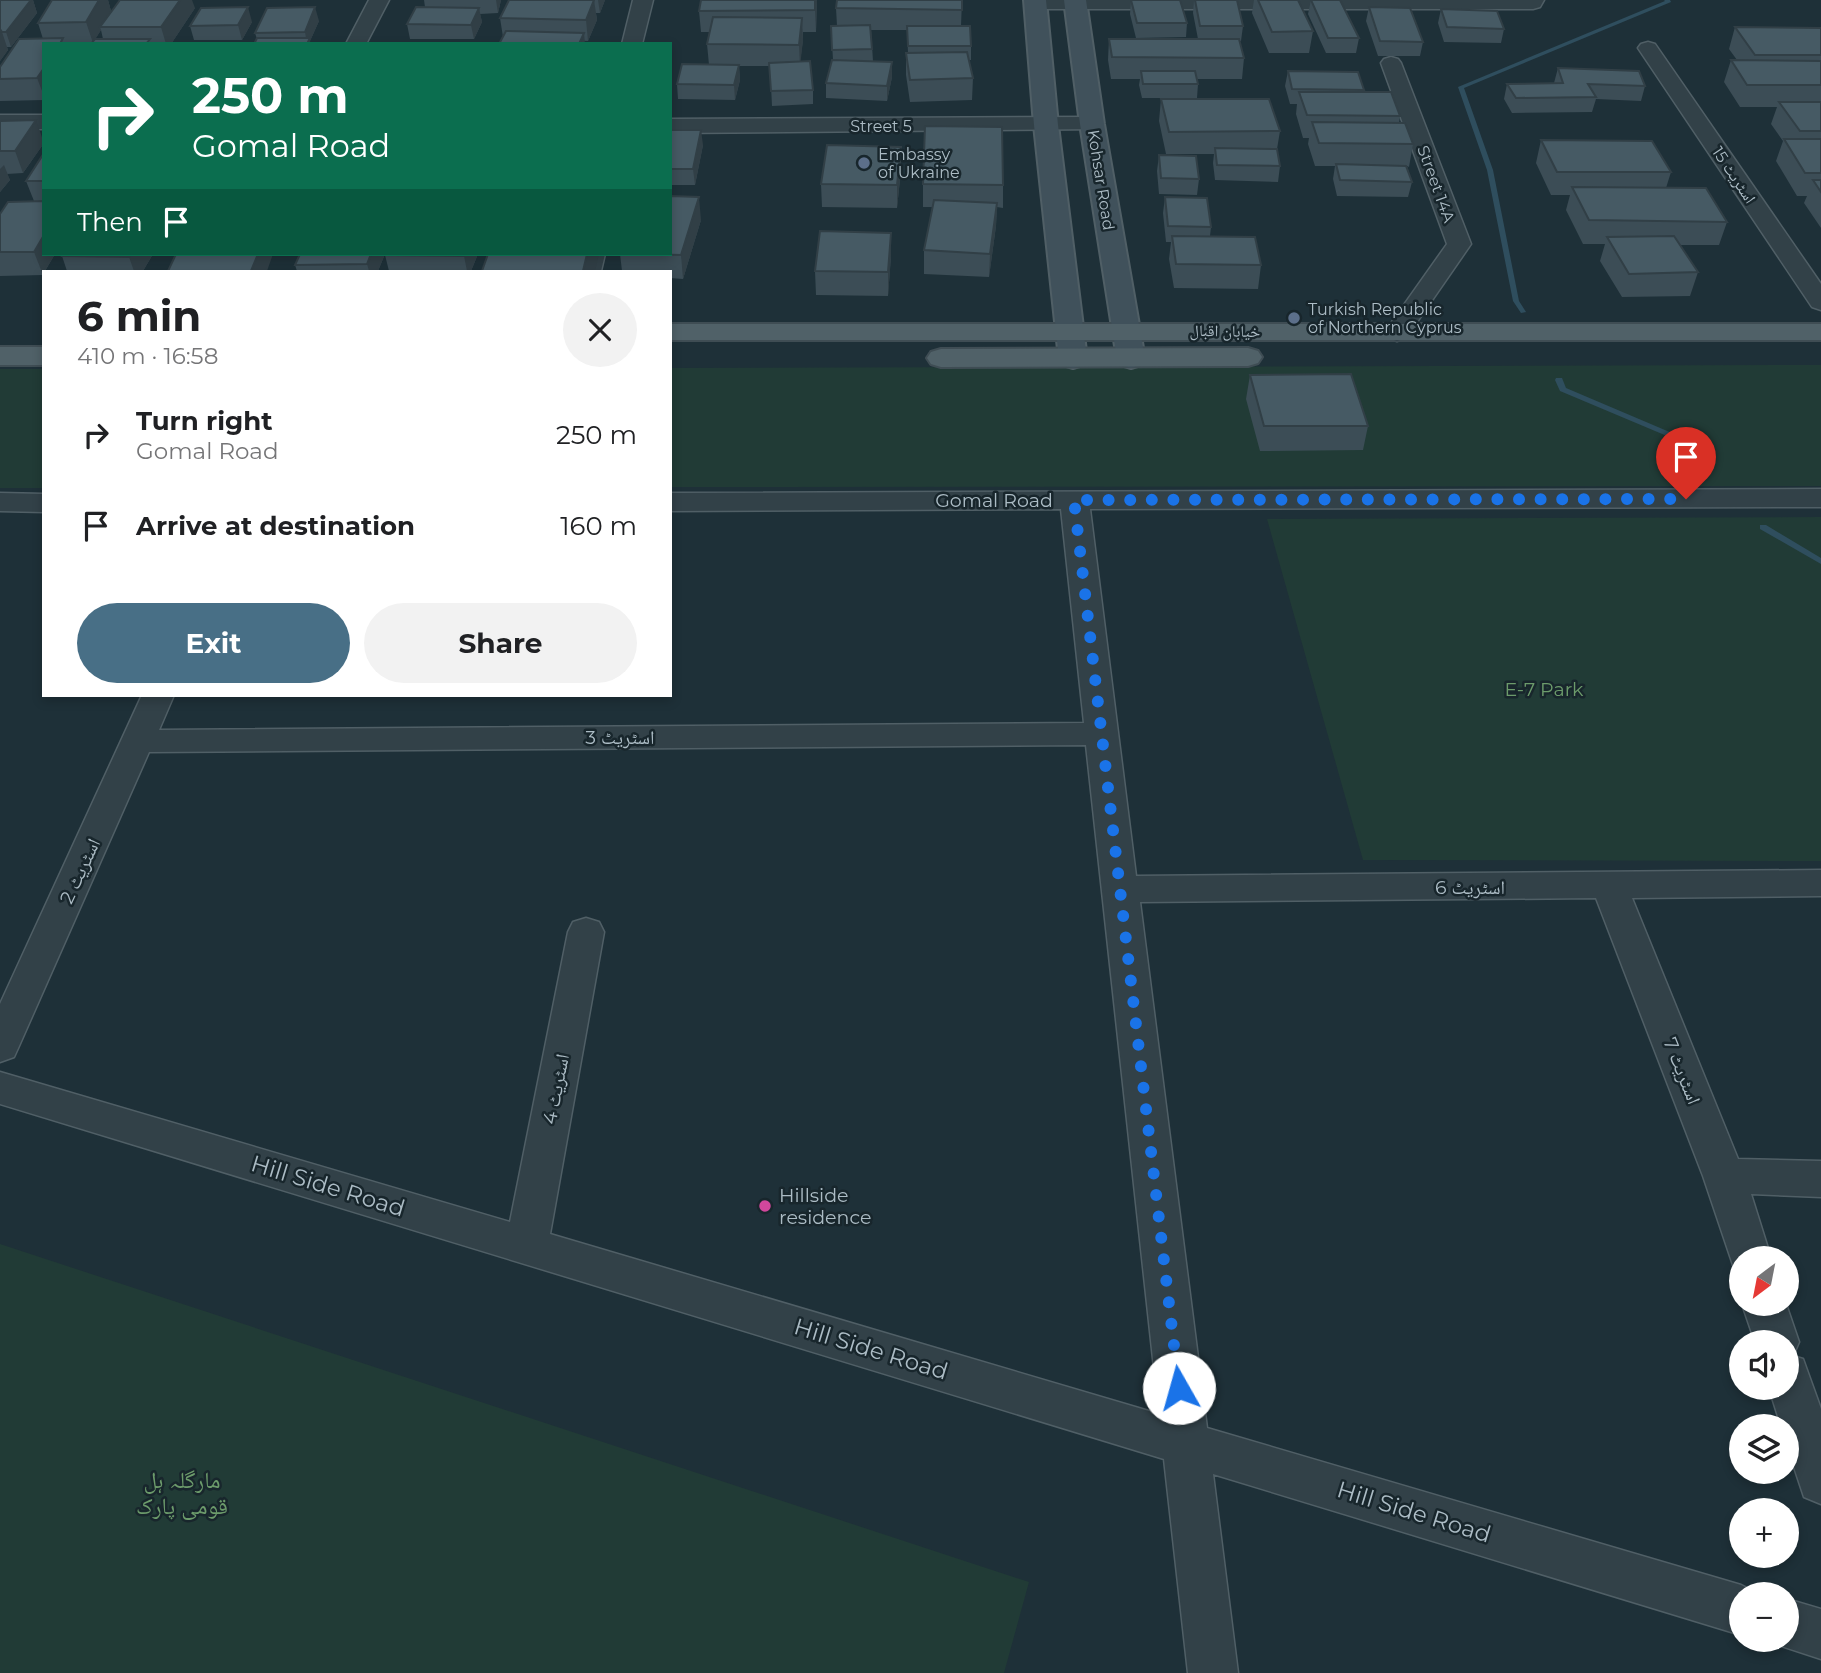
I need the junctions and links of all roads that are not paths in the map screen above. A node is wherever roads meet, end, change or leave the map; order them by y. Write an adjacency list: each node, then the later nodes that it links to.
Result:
1 (379, 0): 6 (street)
2 (643, 0): 7 (street)
3 (1534, 0): 5 (street)
4 (1036, 1): 5 (street); 13 (street)
5 (1075, 1): 12 (street, Kohsar Road)
6 (357, 42)
7 (632, 42)
8 (1648, 48): 15 (street, اسٹریٹ 15)
9 (1391, 63): 21 (street, Street 14A)
10 (0, 122): 11 (street)
11 (42, 122)
12 (1092, 124): 13 (street, Street 5); 16 (street, Kohsar Road)
13 (1046, 125): 14 (street, Street 5); 22 (street)
14 (672, 126)
15 (1821, 302)
16 (1126, 330): 21 (main road, خیابان اقبال); 22 (main road, خیابان اقبال); 27 (street, Kohsar Road)
17 (0, 332): 18 (main road)
18 (42, 332)
19 (672, 332): 22 (main road, خیابان اقبال)
20 (1821, 332): 21 (main road, خیابان اقبال)
21 (1397, 333)
22 (1072, 346): 26 (main road, خیابان اقبال); 27 (main road, خیابان اقبال)
23 (1821, 354): 27 (main road, خیابان اقبال)
24 (0, 356): 25 (main road)
25 (42, 356)
26 (672, 356)
27 (1131, 359)
28 (1821, 498): 29 (street, Gomal Road)
29 (1074, 500): 31 (street, Gomal Road); 34 (street)
30 (0, 502): 32 (street)
31 (672, 502)
32 (42, 503)
33 (157, 697): 35 (street, اسٹریٹ 2)
34 (1101, 734): 35 (street, اسٹریٹ 3); 38 (street)
35 (139, 741): 40 (street, اسٹریٹ 2)
36 (1821, 883): 37 (street, اسٹریٹ 6)
37 (1609, 886): 38 (street, اسٹریٹ 6); 42 (street, اسٹریٹ 7)
38 (1120, 889): 47 (street)
39 (586, 932): 44 (street, اسٹریٹ 4)
40 (0, 1046)
41 (0, 1088): 44 (street, Hill Side Road)
42 (1724, 1176): 43 (street); 45 (street, اسٹریٹ 7)
43 (1821, 1179)
44 (527, 1246): 47 (street, Hill Side Road)
45 (1746, 1246)
46 (1795, 1400): 48 (street)
47 (1185, 1443): 49 (street, Hill Side Road); 52 (street)
48 (1821, 1481)
49 (1729, 1606)
50 (1799, 1628): 51 (street)
51 (1821, 1634)
52 (1213, 1673)

